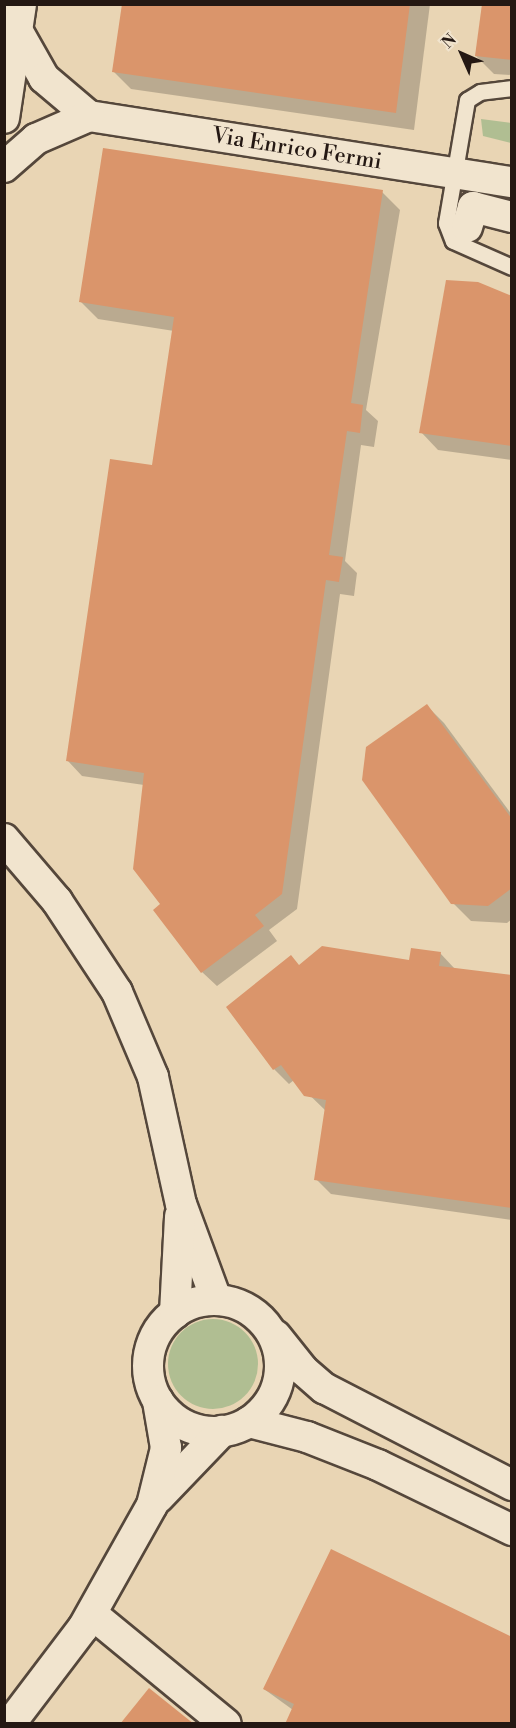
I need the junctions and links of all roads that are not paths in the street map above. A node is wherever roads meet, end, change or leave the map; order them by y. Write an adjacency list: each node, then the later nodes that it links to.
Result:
1 (19, 17): 3 (street); 4 (street)
2 (512, 88): 6 (lane)
3 (89, 116): 5 (street); 6 (street, Via Enrico Fermi)
4 (4, 118)
5 (4, 167)
6 (453, 172): 7 (street, Via Enrico Fermi); 10 (lane)
7 (509, 181)
8 (512, 218): 9 (street)
9 (467, 227)
10 (512, 267)
11 (4, 839): 12 (street)
12 (181, 1204): 13 (street); 14 (street)
13 (216, 1299): 14 (street); 15 (street)
14 (175, 1313): 16 (street)
15 (265, 1323): 17 (street); 18 (street)
16 (158, 1401): 17 (street); 19 (street)
17 (236, 1427): 19 (street); 20 (street)
18 (512, 1485)
19 (152, 1504): 21 (street)
20 (512, 1530)
21 (92, 1614): 22 (street); 23 (street)
22 (10, 1724)
23 (226, 1724)

